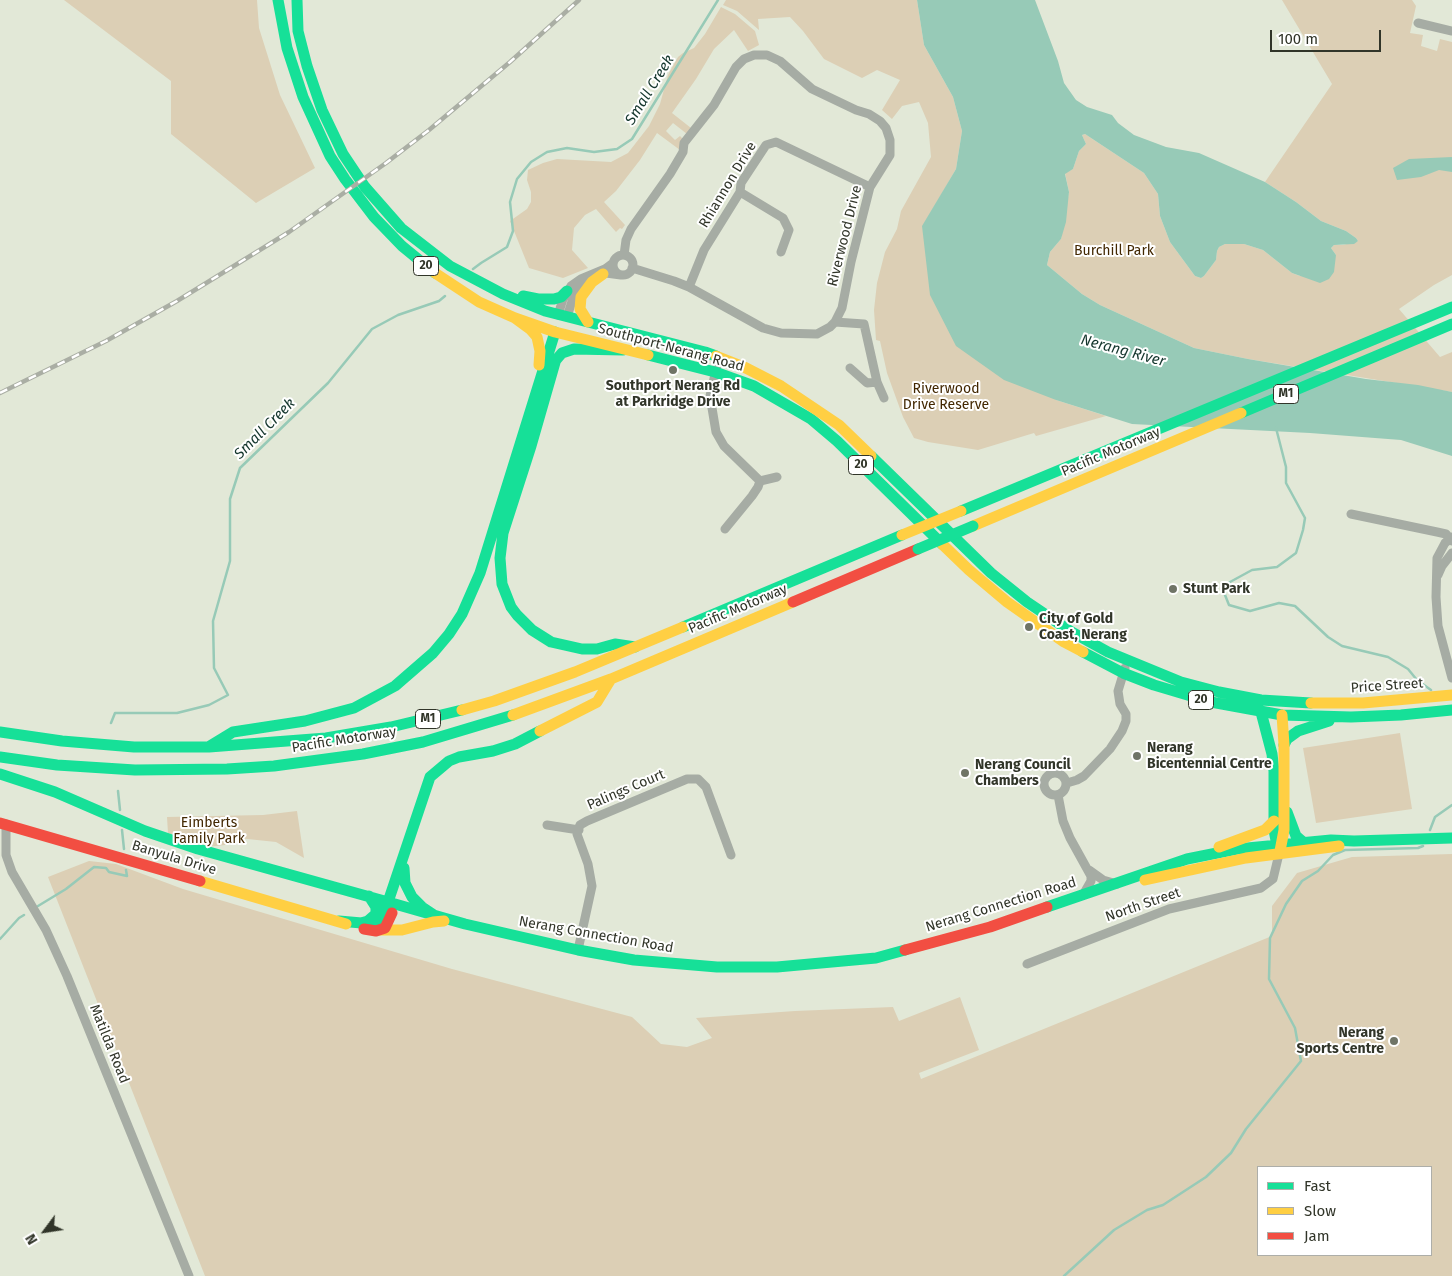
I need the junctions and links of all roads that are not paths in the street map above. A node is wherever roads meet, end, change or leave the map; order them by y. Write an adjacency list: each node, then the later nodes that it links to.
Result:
1 (278, 0): 18 (main road, Southport-Nerang Road / 20)
2 (297, 0): 13 (main road, Southport-Nerang Road / 20)
3 (1418, 24): 4 (street)
4 (1452, 31)
5 (870, 187): 6 (street, Rhiannon Drive); 8 (street, Riverwood Drive); 20 (street, Riverwood Drive)
6 (740, 192): 7 (street); 14 (street, Rhiannon Drive)
7 (781, 252)
8 (624, 255): 9 (street); 10 (street)
9 (613, 263): 12 (street); 15 (street)
10 (632, 268): 12 (street); 14 (street)
11 (603, 274): 12 (street); 17 (street); 19 (main road)
12 (621, 275)
13 (489, 287): 15 (main road); 17 (main road, Southport-Nerang Road / 20)
14 (689, 287): 20 (street)
15 (567, 291): 17 (street)
16 (1452, 307): 38 (main road, Pacific Motorway / M1, bridge)
17 (562, 316): 19 (main road, Southport-Nerang Road / 20); 22 (main road)
18 (515, 318): 22 (main road, Southport-Nerang Road / 20); 29 (main road)
19 (588, 322): 24 (main road, Southport-Nerang Road / 20)
20 (835, 322): 28 (street)
21 (1452, 324): 44 (main road, Pacific Motorway / M1, bridge)
22 (558, 333): 23 (main road, Southport-Nerang Road / 20); 25 (main road); 29 (main road)
23 (623, 350): 25 (main road); 27 (main road, Southport-Nerang Road / 20)
24 (719, 357): 27 (street); 40 (main road, Southport-Nerang Road / 20)
25 (556, 360): 38 (main road)
26 (850, 368): 28 (street)
27 (715, 372): 32 (street); 42 (main road, Southport-Nerang Road / 20)
28 (878, 382): 30 (street)
29 (538, 384): 54 (main road)
30 (884, 398)
31 (777, 477): 32 (street)
32 (760, 481): 34 (street)
33 (1351, 514): 35 (street)
34 (725, 529)
35 (1451, 539): 37 (street)
36 (1452, 553): 37 (street)
37 (1436, 590): 39 (street)
38 (636, 648): 54 (main road, Pacific Motorway / M1)
39 (1446, 653): 41 (street); 43 (street)
40 (1128, 660): 42 (street); 46 (main road, Southport-Nerang Road / 20)
41 (1452, 665)
42 (1123, 673): 49 (main road, Southport-Nerang Road / 20); 57 (street)
43 (1452, 678)
44 (611, 679): 55 (main road, Pacific Motorway / M1); 68 (main road)
45 (1452, 695): 47 (main road, Price Street / 20)
46 (1261, 700): 47 (main road, Southport-Nerang Road / 20); 50 (main road)
47 (1325, 704)
48 (1452, 710): 51 (main road, Price Street / 20)
49 (1261, 712): 50 (main road, Southport-Nerang Road / 20); 60 (main road, North Street)
50 (1282, 715): 51 (main road, Southport-Nerang Road / 20); 53 (main road, North Street)
51 (1341, 717): 53 (main road)
52 (0, 732): 54 (main road, Pacific Motorway / M1)
53 (1284, 746): 59 (main road, North Street)
54 (209, 747)
55 (0, 757)
56 (0, 774): 75 (main road, Nerang Connection Road)
57 (1067, 783): 58 (street); 58 (street)
58 (1058, 795): 72 (street)
59 (1284, 800): 66 (main road); 67 (main road, North Street)
60 (1274, 821): 67 (main road, North Street); 70 (main road)
61 (3, 823): 78 (main road, Banyula Drive); 84 (street, Matilda Road)
62 (547, 825): 63 (street)
63 (579, 830): 69 (street, Palings Court); 82 (street, Palings Court)
64 (1452, 838): 65 (main road, Nerang Connection Road)
65 (1354, 841): 66 (main road, Nerang Connection Road); 67 (main road, Nerang Connection Road)
66 (1303, 842): 67 (main road, Nerang Connection Road)
67 (1279, 847): 70 (main road, Nerang Connection Road); 73 (main road, Nerang Connection Road); 83 (street, North Street)
68 (405, 853): 71 (main road); 76 (main road)
69 (731, 855)
70 (1187, 860): 73 (main road, Nerang Connection Road)
71 (404, 868): 76 (main road); 77 (main road)
72 (1089, 870): 73 (street); 74 (street)
73 (1120, 884): 74 (main road, Nerang Connection Road)
74 (1083, 895): 82 (main road, Nerang Connection Road)
75 (369, 896): 76 (main road, Nerang Connection Road); 80 (main road)
76 (392, 903): 77 (main road, Nerang Connection Road); 80 (main road, Banyula Drive); 81 (main road)
77 (437, 917): 79 (main road, Nerang Connection Road)
78 (339, 921): 80 (main road, Banyula Drive); 81 (main road, Banyula Drive)
79 (454, 921): 81 (main road, Banyula Drive); 82 (main road, Nerang Connection Road)
80 (361, 923)
81 (381, 930)
82 (578, 950)
83 (1027, 964)
84 (189, 1276)

